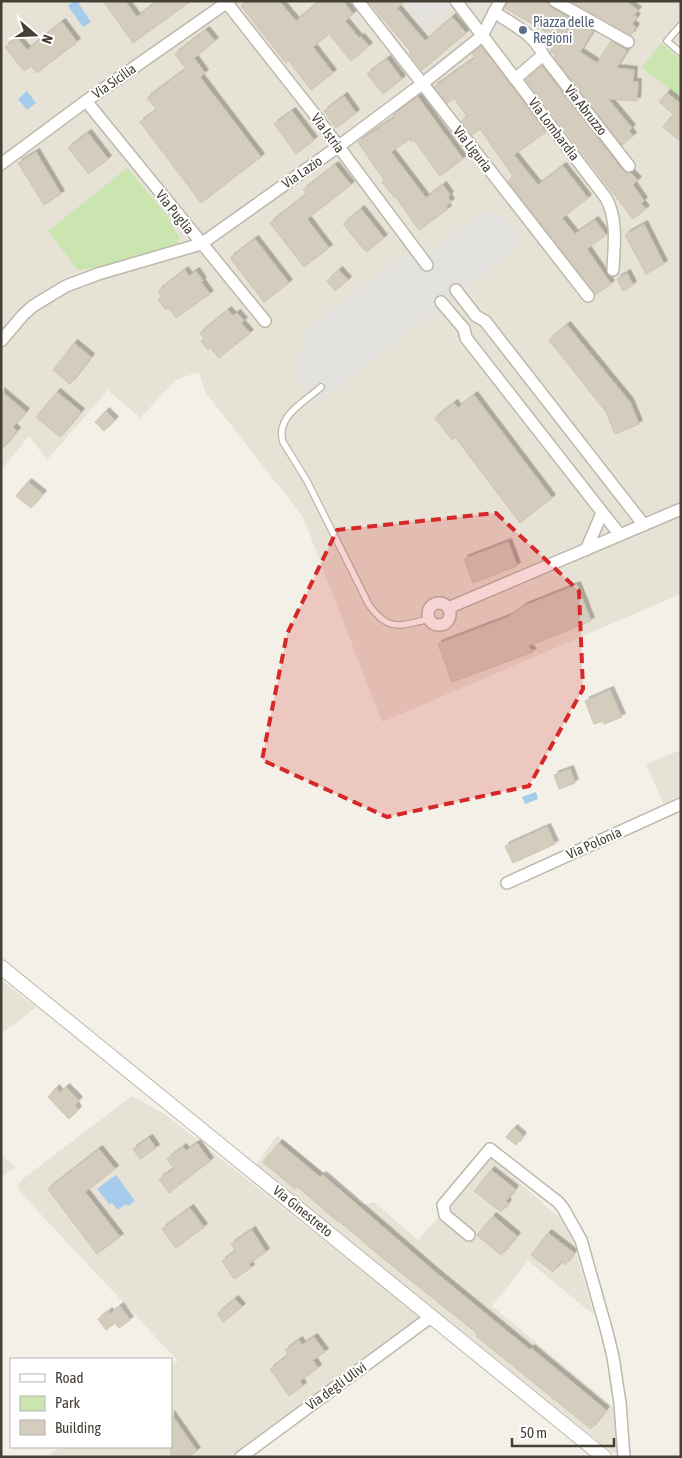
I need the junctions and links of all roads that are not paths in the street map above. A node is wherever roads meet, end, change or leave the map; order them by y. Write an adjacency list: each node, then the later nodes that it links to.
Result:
1 (358, 1): 13 (street, Via Liguria)
2 (456, 1): 8 (street, Via Lombardia)
3 (500, 1): 6 (street, Via Lazio)
4 (556, 1): 9 (street)
5 (228, 2): 14 (street, Via Sicilia); 15 (street, Via Istria)
6 (494, 12): 8 (street, Via Lazio); 11 (street)
7 (681, 25): 10 (lane)
8 (482, 36): 12 (street, Via Lombardia); 13 (street, Via Lazio)
9 (628, 42)
10 (681, 53)
11 (543, 55): 12 (street); 17 (street, Via Abruzzo)
12 (515, 78): 20 (street, Via Lombardia)
13 (422, 84): 15 (street, Via Lazio); 22 (street, Via Liguria)
14 (86, 101): 16 (street, Via Sicilia); 18 (street, Via Puglia)
15 (339, 146): 18 (street, Via Lazio); 19 (street, Via Istria)
16 (1, 164)
17 (629, 166)
18 (201, 244): 24 (street, Via Puglia); 25 (street, Via Lazio)
19 (427, 265)
20 (613, 270)
21 (456, 290): 29 (street)
22 (588, 296)
23 (441, 302): 28 (street)
24 (265, 321)
25 (1, 341)
26 (321, 387): 32 (lane)
27 (681, 509): 29 (street)
28 (602, 513): 30 (street); 31 (street)
29 (644, 525): 30 (street)
30 (620, 535): 31 (street)
31 (586, 550): 32 (street)
32 (429, 619)
33 (681, 804): 34 (street, Via Polonia)
34 (507, 883)
35 (2, 968): 37 (street, Via Ginestreto)
36 (469, 1235): 40 (street)
37 (432, 1316): 38 (street, Via degli Ulivi); 39 (street, Via Ginestreto)
38 (241, 1457)
39 (604, 1457)
40 (624, 1457)

